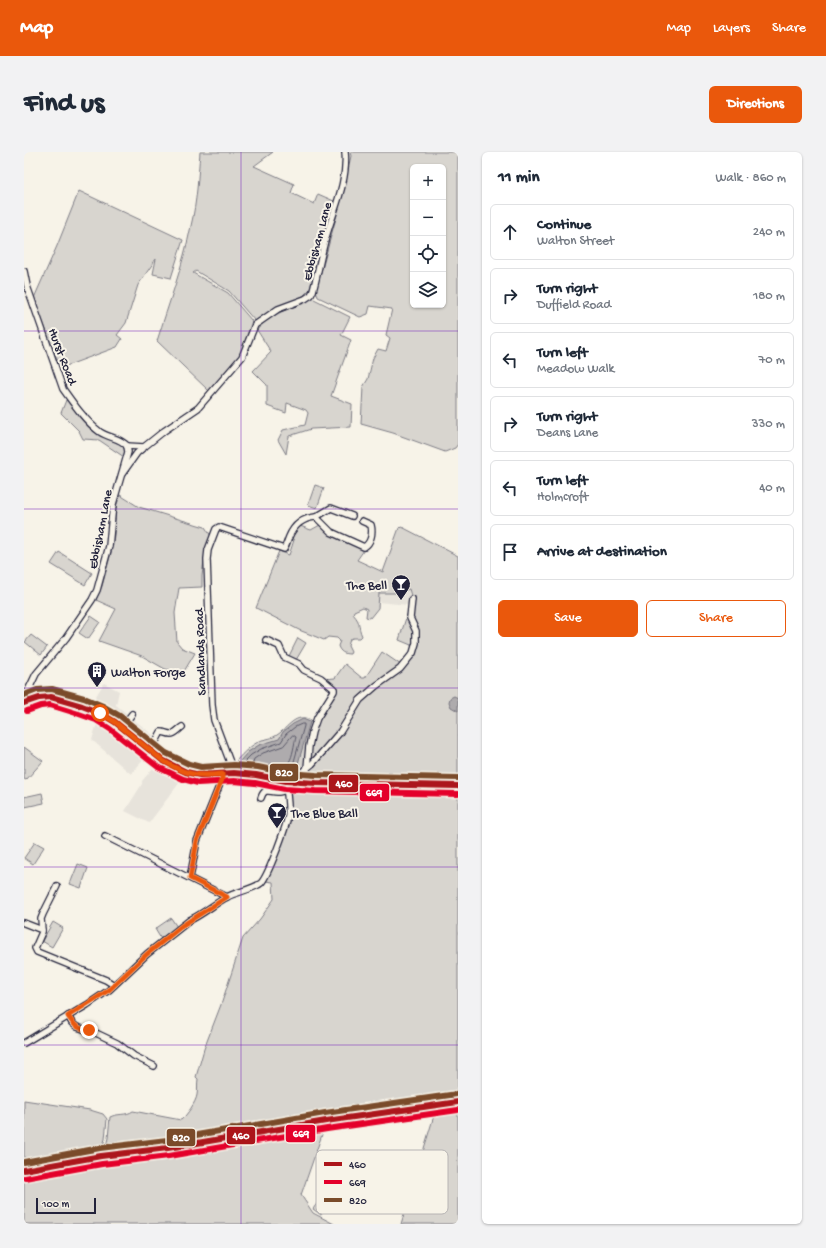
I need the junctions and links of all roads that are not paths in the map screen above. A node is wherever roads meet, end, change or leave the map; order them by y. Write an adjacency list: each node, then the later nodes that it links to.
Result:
1 (345, 152): 3 (street, Ebbisham Lane)
2 (24, 271): 4 (street, Hurst Road)
3 (144, 447): 4 (street); 5 (street, Ebbisham Lane)
4 (128, 449): 5 (street); 6 (street, Ebbisham Lane)
5 (137, 453): 6 (street, Ebbisham Lane)
6 (122, 474): 12 (street, Ebbisham Lane)
7 (352, 516): 8 (street)
8 (316, 517): 9 (street); 21 (street, Sandlands Road)
9 (362, 521)
10 (412, 599): 20 (street)
11 (266, 640): 20 (street)
12 (30, 687): 13 (street); 14 (street, Ebbisham Lane)
13 (44, 697): 14 (main road); 17 (main road)
14 (24, 702): 15 (street)
15 (24, 706)
16 (132, 714): 17 (street)
17 (122, 727): 19 (main road)
18 (182, 727): 19 (street)
19 (151, 751): 22 (main road)
20 (307, 768): 24 (street)
21 (234, 773): 22 (main road); 23 (main road)
22 (222, 774): 29 (street)
23 (286, 781): 24 (main road); 26 (street)
24 (296, 782): 25 (main road)
25 (458, 786)
26 (286, 790): 27 (street); 31 (street)
27 (261, 798)
28 (105, 836): 29 (street)
29 (190, 878): 31 (street)
30 (57, 886): 33 (street)
31 (227, 897): 34 (street)
32 (24, 923): 33 (street)
33 (42, 930): 34 (street)
34 (114, 985): 35 (street)
35 (68, 1016): 36 (street); 37 (street)
36 (24, 1043)
37 (154, 1066)
38 (458, 1102): 39 (main road)
39 (24, 1170)

